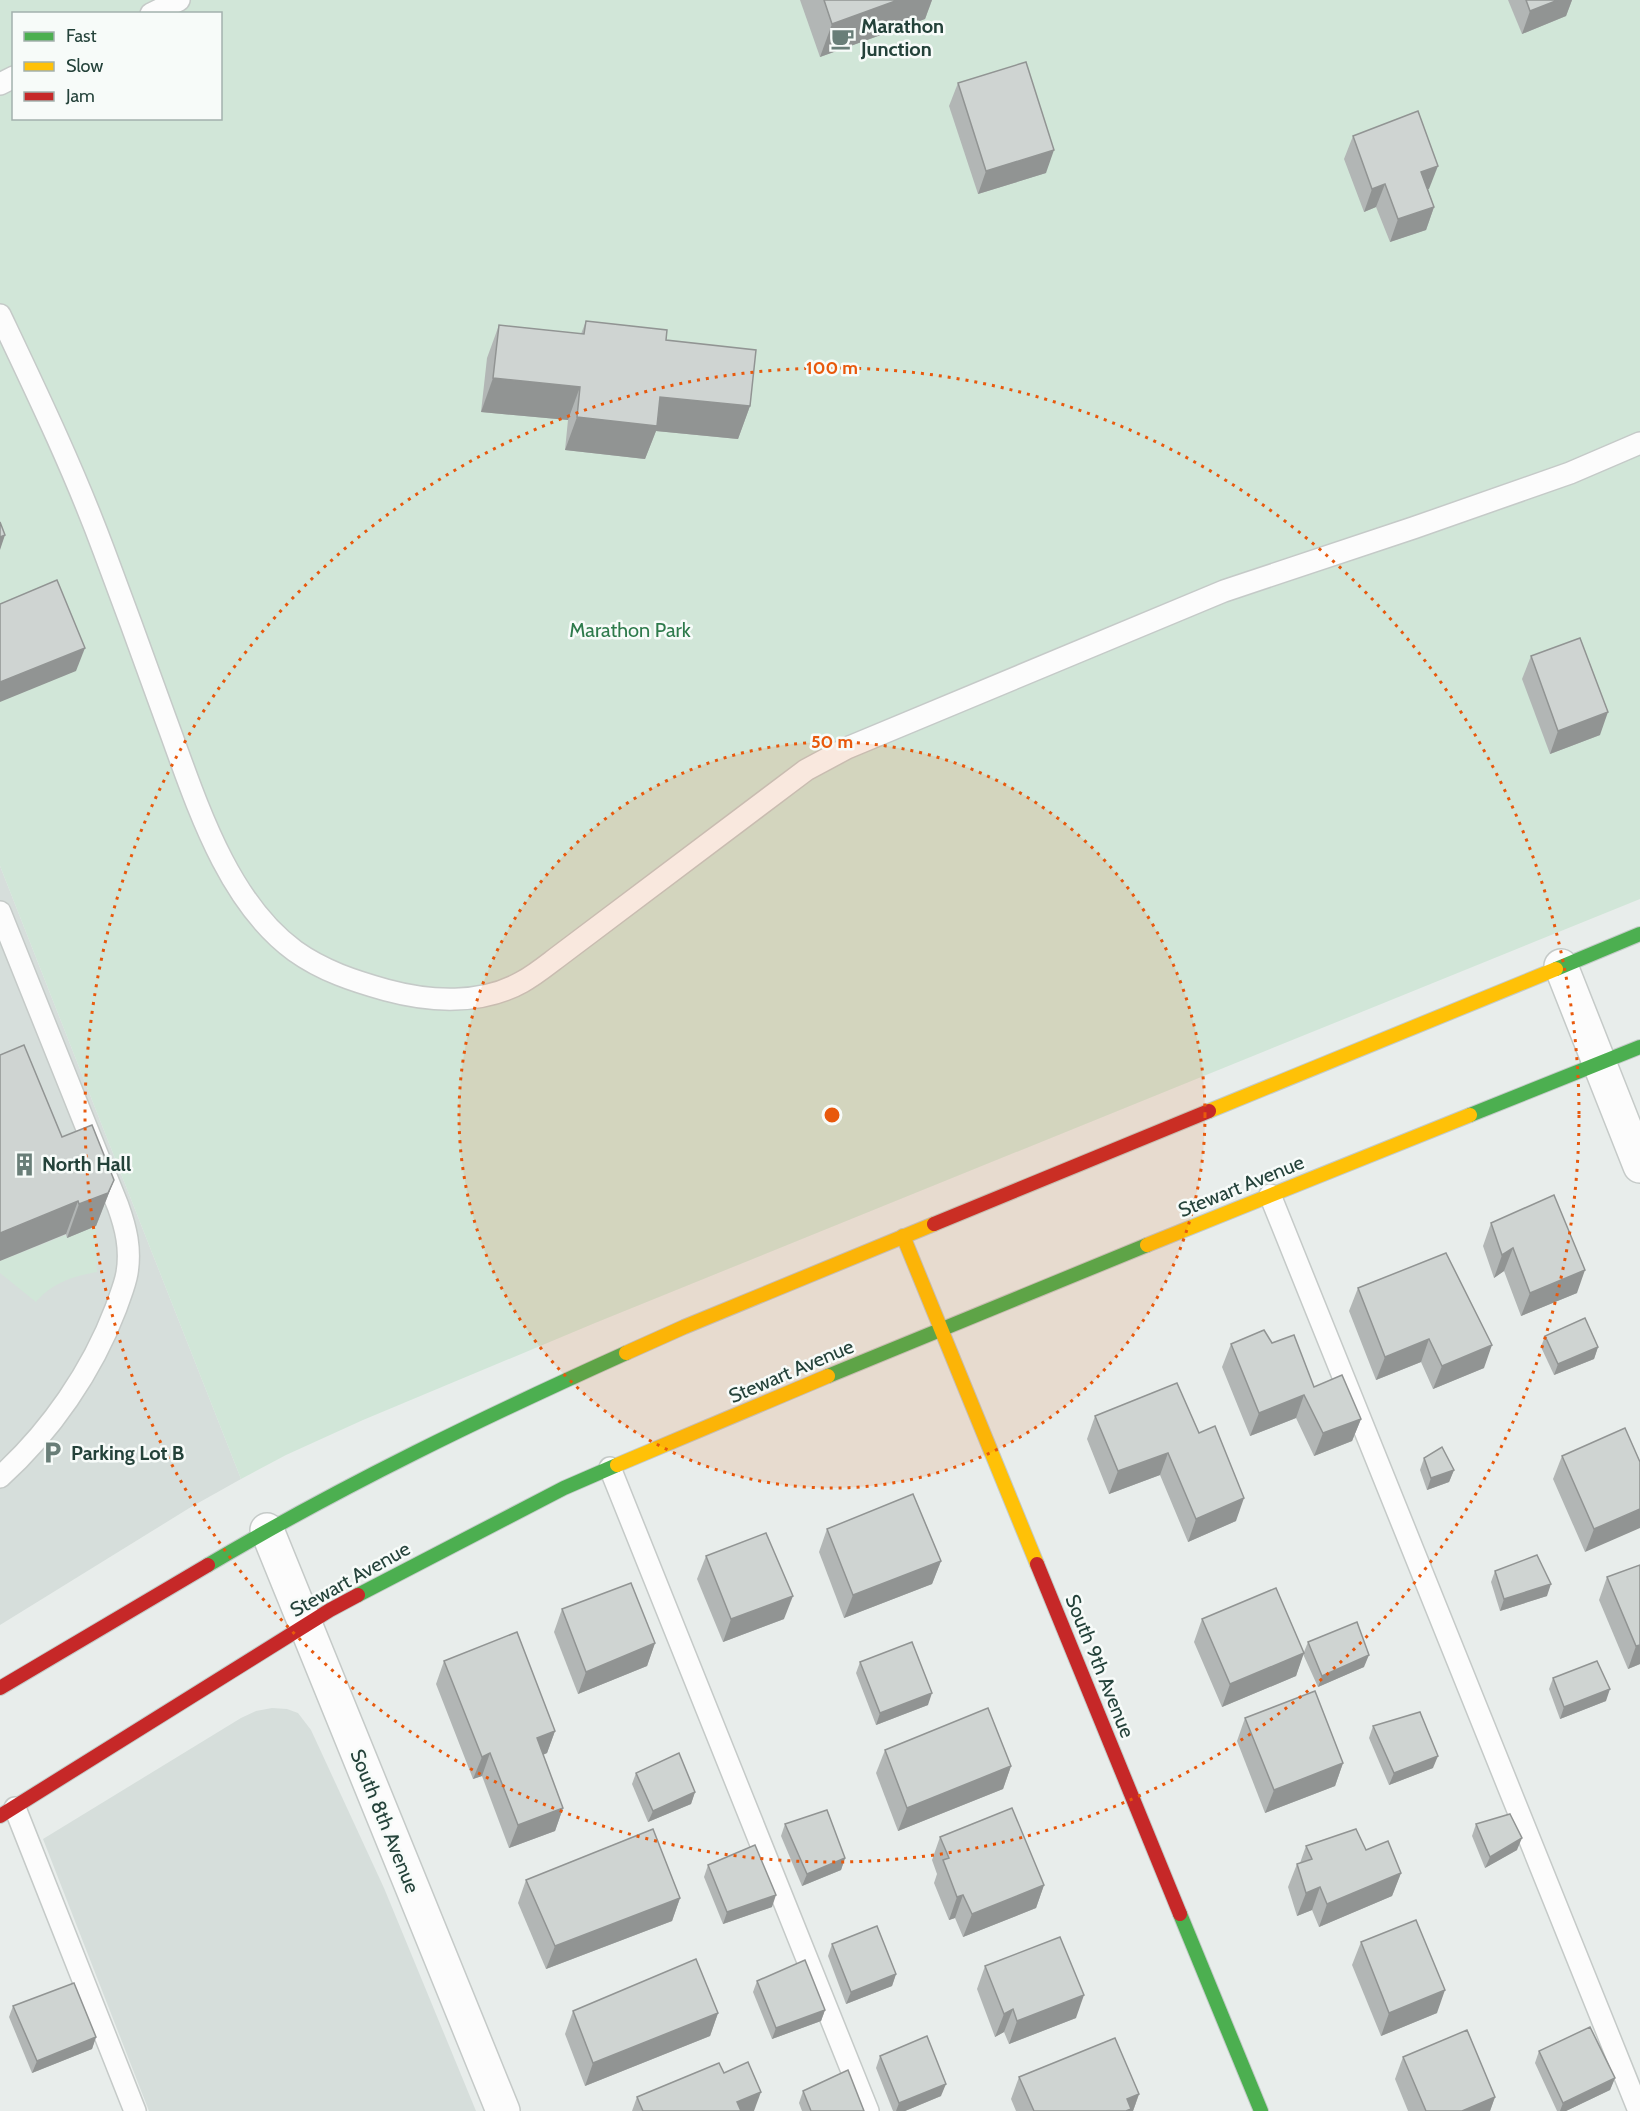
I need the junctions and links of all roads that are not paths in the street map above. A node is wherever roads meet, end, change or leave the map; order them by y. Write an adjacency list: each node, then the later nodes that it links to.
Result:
1 (179, 0): 2 (lane)
2 (155, 12)
3 (0, 315): 4 (lane)
4 (1640, 443)
5 (0, 912): 15 (lane)
6 (1640, 934): 7 (main road)
7 (1561, 966): 9 (street); 12 (main road)
8 (1640, 1047): 9 (main road, Stewart Avenue)
9 (1598, 1064): 10 (street); 11 (main road, Stewart Avenue)
10 (1640, 1166)
11 (1270, 1196): 13 (main road, Stewart Avenue); 24 (lane)
12 (903, 1236): 13 (main road, South 9th Avenue); 16 (main road)
13 (942, 1328): 14 (main road, Stewart Avenue); 23 (main road, South 9th Avenue)
14 (610, 1468): 17 (main road, Stewart Avenue); 22 (lane)
15 (0, 1477)
16 (267, 1530): 17 (street, South 8th Avenue); 18 (main road)
17 (305, 1624): 19 (main road, Stewart Avenue); 21 (street, South 8th Avenue)
18 (0, 1688)
19 (7, 1812): 20 (lane)
20 (135, 2111)
21 (503, 2111)
22 (868, 2111)
23 (1260, 2111)
24 (1639, 2111)

